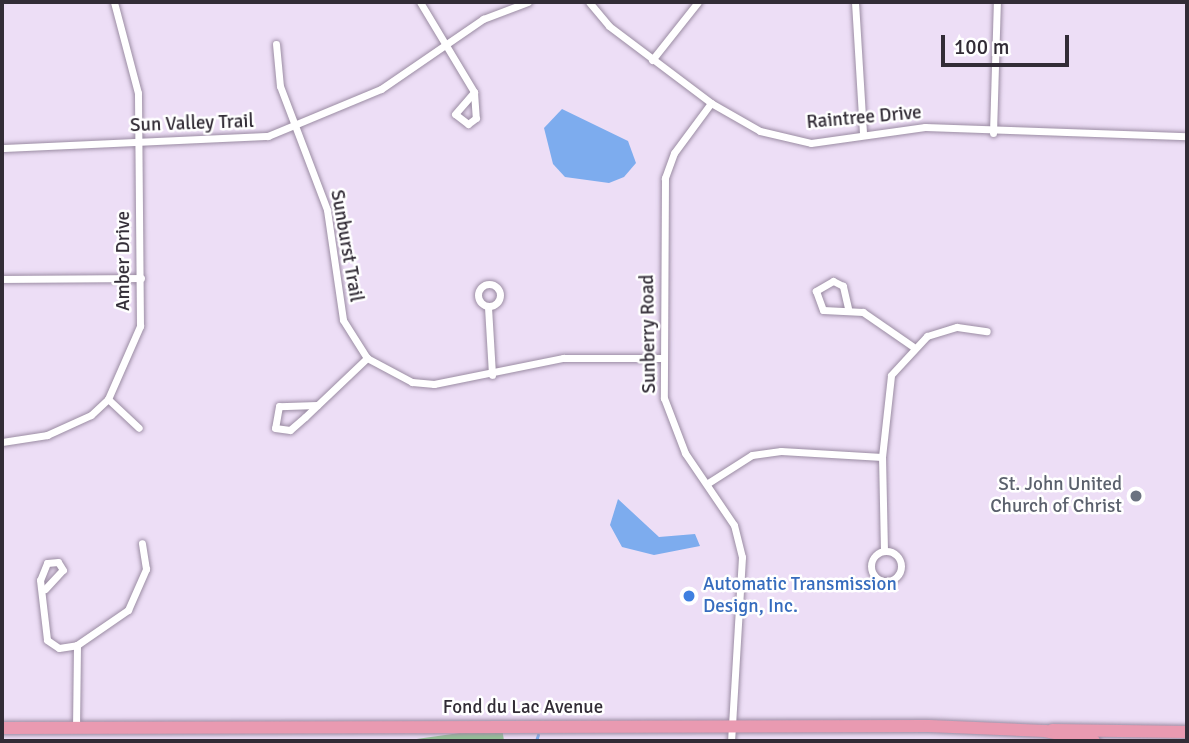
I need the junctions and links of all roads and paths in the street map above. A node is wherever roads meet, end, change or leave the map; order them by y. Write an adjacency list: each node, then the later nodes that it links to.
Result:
1 (114, 2): 17 (street, Amber Drive)
2 (420, 2): 9 (street)
3 (528, 2): 9 (street, Sun Valley Trail)
4 (589, 2): 10 (street, Raintree Drive)
5 (698, 2): 10 (street)
6 (855, 2): 15 (street)
7 (997, 2): 14 (street)
8 (276, 44): 13 (street, Sunburst Trail)
9 (446, 47): 11 (street); 13 (street, Sun Valley Trail)
10 (652, 60): 12 (street, Raintree Drive)
11 (474, 92)
12 (711, 103): 15 (street, Raintree Drive); 26 (street, Sunberry Road)
13 (296, 128): 17 (street, Sun Valley Trail); 25 (street, Sunburst Trail)
14 (993, 133): 15 (street, Raintree Drive); 16 (street, Raintree Drive)
15 (863, 134)
16 (1187, 136)
17 (139, 140): 18 (street, Sun Valley Trail); 19 (street, Amber Drive)
18 (2, 148)
19 (141, 278): 20 (street); 28 (street, Amber Drive)
20 (2, 279)
21 (488, 307): 27 (street)
22 (848, 308): 22 (street); 24 (street)
23 (987, 331): 24 (street)
24 (912, 346): 32 (street)
25 (367, 358): 27 (street, Sunburst Trail); 29 (street)
26 (664, 358): 27 (street, Sunburst Trail); 33 (street, Sunberry Road)
27 (492, 375)
28 (108, 399): 30 (street); 31 (street, Amber Drive)
29 (317, 405): 29 (street)
30 (139, 428)
31 (2, 442)
32 (882, 457): 33 (street); 35 (street)
33 (708, 483): 38 (street, Sunberry Road)
34 (142, 543): 37 (street)
35 (884, 551): 35 (street)
36 (45, 589): 37 (street)
37 (77, 645): 40 (street)
38 (731, 727): 40 (main road, Fond du Lac Avenue); 41 (main road, Fond du Lac Avenue); 43 (street, Sunberry Road)
39 (2, 728): 40 (main road, Fond du Lac Avenue)
40 (76, 728)
41 (1045, 731): 42 (main road, Fond du Lac Avenue); 44 (main road, Fond du Lac Avenue)
42 (1187, 732)
43 (731, 741)
44 (1094, 741)

